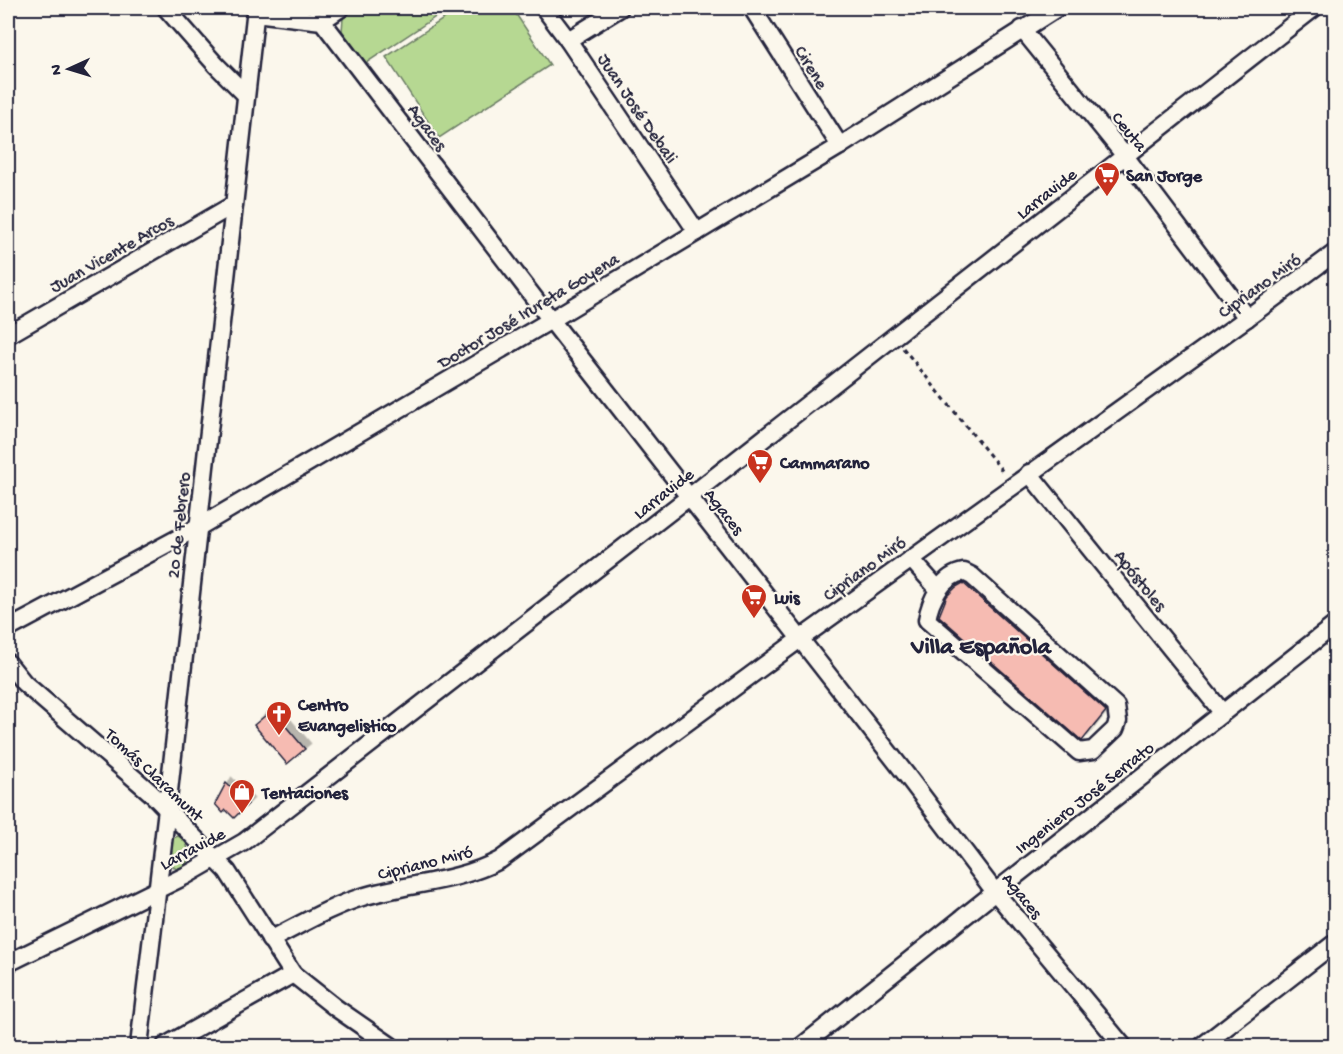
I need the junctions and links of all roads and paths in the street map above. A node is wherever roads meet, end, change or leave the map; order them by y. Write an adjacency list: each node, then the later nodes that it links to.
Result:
1 (166, 8): 12 (street)
2 (341, 8): 9 (street)
3 (544, 8): 11 (street, Juan José Debali)
4 (620, 8): 11 (street)
5 (752, 8): 13 (street, Cirene)
6 (1057, 8): 10 (street, Doctor José Irureta Goyena)
7 (1314, 8): 14 (street, Larravide)
8 (255, 10): 9 (street); 12 (street, 20 de Febrero)
9 (322, 21): 19 (street, Agaces)
10 (1022, 29): 13 (street, Doctor José Irureta Goyena); 14 (street, Ceuta)
11 (568, 40): 16 (street, Juan José Debali)
12 (245, 94): 15 (street, 20 de Febrero)
13 (840, 146): 16 (street, Doctor José Irureta Goyena)
14 (1125, 156): 18 (street, Ceuta); 21 (street, Larravide)
15 (233, 205): 20 (street, Juan Vicente Arcos); 25 (street, 20 de Febrero)
16 (697, 232): 19 (street, Doctor José Irureta Goyena)
17 (1335, 252): 18 (street, Cipriano Miró)
18 (1247, 318): 22 (street, Cipriano Miró)
19 (551, 320): 24 (street, Agaces); 25 (street, Doctor José Irureta Goyena)
20 (8, 335)
21 (894, 336): 23 (path); 24 (street, Larravide)
22 (1029, 473): 23 (street, Cipriano Miró); 32 (street, Apóstoles)
23 (1013, 484): 26 (street, Cipriano Miró)
24 (689, 497): 30 (street, Agaces); 34 (street, Larravide)
25 (197, 528): 28 (street, Doctor José Irureta Goyena); 33 (street, 20 de Febrero)
26 (911, 559): 27 (street); 30 (street, Cipriano Miró)
27 (938, 590): 27 (street)
28 (9, 624)
29 (1335, 624): 32 (street, Ingeniero José Serrato)
30 (800, 639): 36 (street, Agaces); 37 (street, Cipriano Miró)
31 (8, 663): 33 (street, Tomás Claramunt)
32 (1222, 712): 36 (street, Ingeniero José Serrato)
33 (167, 809): 34 (street, Tomás Claramunt); 35 (street, 20 de Febrero)
34 (216, 859): 35 (street, Larravide); 37 (street, Tomás Claramunt)
35 (157, 889): 39 (street, Larravide); 42 (street, 20 de Febrero)
36 (995, 892): 44 (street, Ingeniero José Serrato); 45 (street, Agaces)
37 (270, 940): 40 (street, Tomás Claramunt)
38 (1335, 942): 46 (street)
39 (8, 963)
40 (293, 974): 41 (street, Tomás Claramunt); 43 (street)
41 (390, 1046)
42 (139, 1047)
43 (165, 1047)
44 (802, 1047)
45 (1123, 1047)
46 (1202, 1047)

